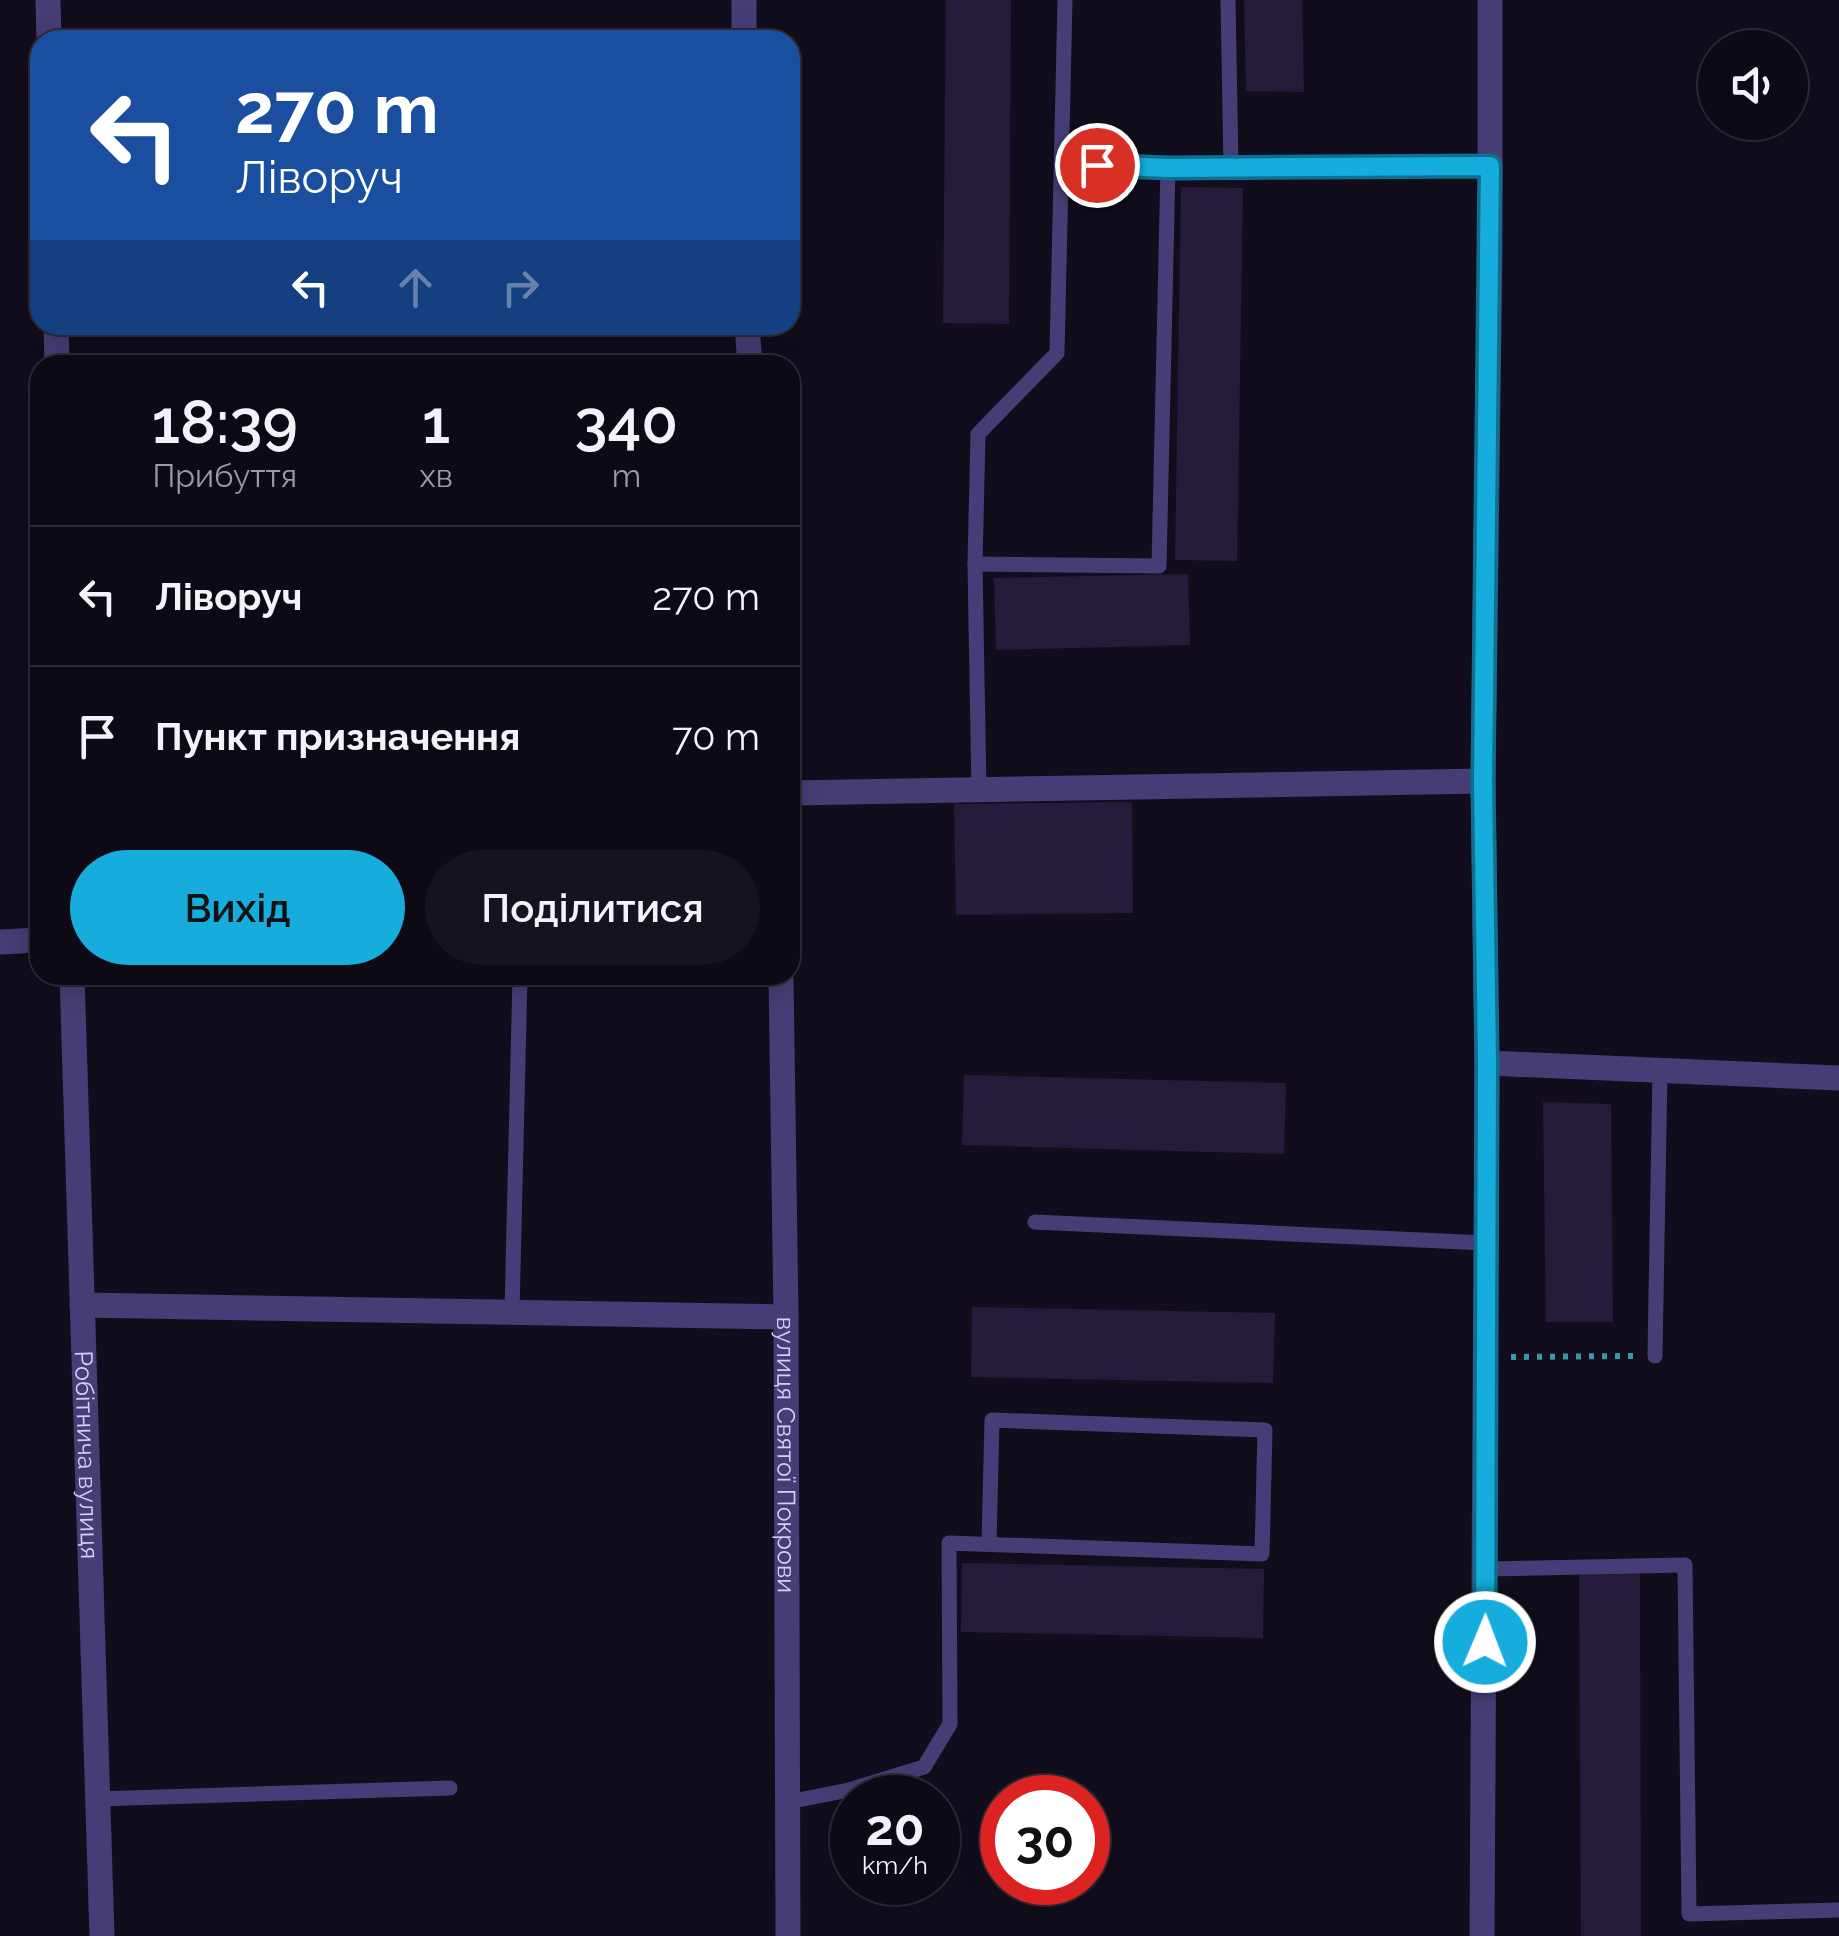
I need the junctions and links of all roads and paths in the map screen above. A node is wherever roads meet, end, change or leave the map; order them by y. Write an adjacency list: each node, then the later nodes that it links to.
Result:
1 (48, 0): 6 (street)
2 (744, 0): 7 (street)
3 (1065, 0): 8 (lane)
4 (1228, 0): 10 (lane)
5 (1490, 0): 9 (street)
6 (49, 30)
7 (744, 30)
8 (1061, 164): 11 (lane); 12 (lane)
9 (1490, 166): 10 (lane); 13 (street)
10 (1231, 167): 11 (lane)
11 (1168, 168): 12 (lane)
12 (975, 564): 14 (lane)
13 (1483, 781): 14 (street); 21 (street)
14 (979, 790): 15 (street)
15 (800, 792)
16 (30, 940): 17 (street)
17 (0, 942)
18 (72, 985): 26 (street, Робітнича вулиця)
19 (520, 985): 27 (lane)
20 (781, 985): 28 (street, вулиця Святої Покрови)
21 (1487, 1063): 22 (street); 25 (street)
22 (1660, 1070): 23 (street); 29 (lane)
23 (1839, 1078)
24 (1035, 1222): 25 (lane)
25 (1485, 1243): 30 (street)
26 (82, 1305): 27 (street); 34 (street, Робітнича вулиця)
27 (512, 1312): 28 (street)
28 (786, 1316): 35 (street, вулиця Святої Покрови)
29 (1655, 1356): 30 (path)
30 (1485, 1357): 32 (street)
31 (990, 1543): 31 (lane); 35 (lane)
32 (1486, 1569): 36 (lane); 39 (street)
33 (450, 1788): 34 (lane)
34 (97, 1799): 37 (street, Робітнича вулиця)
35 (788, 1802): 38 (street, вулиця Святої Покрови)
36 (1839, 1910)
37 (102, 1936)
38 (788, 1936)
39 (1482, 1936)

